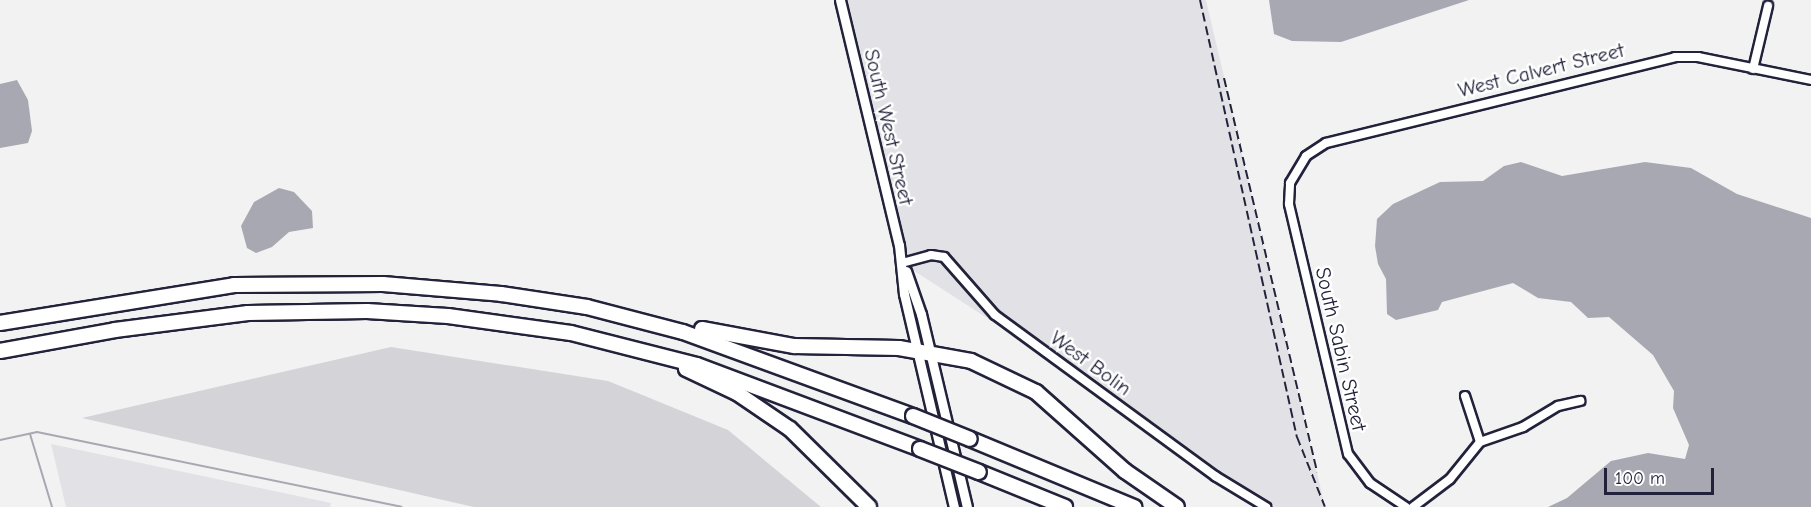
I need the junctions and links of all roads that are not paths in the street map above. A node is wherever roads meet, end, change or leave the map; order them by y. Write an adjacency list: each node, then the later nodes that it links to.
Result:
1 (840, 0): 6 (street, South West Street)
2 (1768, 6): 3 (street)
3 (1753, 69): 4 (street, West Calvert Street); 5 (street, West Calvert Street)
4 (1811, 80)
5 (1294, 174): 23 (street, South Sabin Street)
6 (903, 263): 11 (street, South West Street); 12 (street, South West Street); 22 (street, West Bolin)
7 (587, 307): 8 (highway); 11 (highway); 20 (highway, bridge)
8 (0, 323)
9 (628, 346): 10 (highway); 16 (highway); 19 (highway, bridge)
10 (0, 351)
11 (917, 351): 12 (highway); 17 (street, South West Street)
12 (931, 355): 18 (street, South West Street); 21 (highway)
13 (1465, 396): 15 (street)
14 (1580, 401): 15 (street)
15 (1480, 442): 24 (street)
16 (869, 507)
17 (954, 507)
18 (967, 507)
19 (1065, 507)
20 (1134, 507)
21 (1177, 507)
22 (1266, 507)
23 (1406, 507)
24 (1413, 507)

